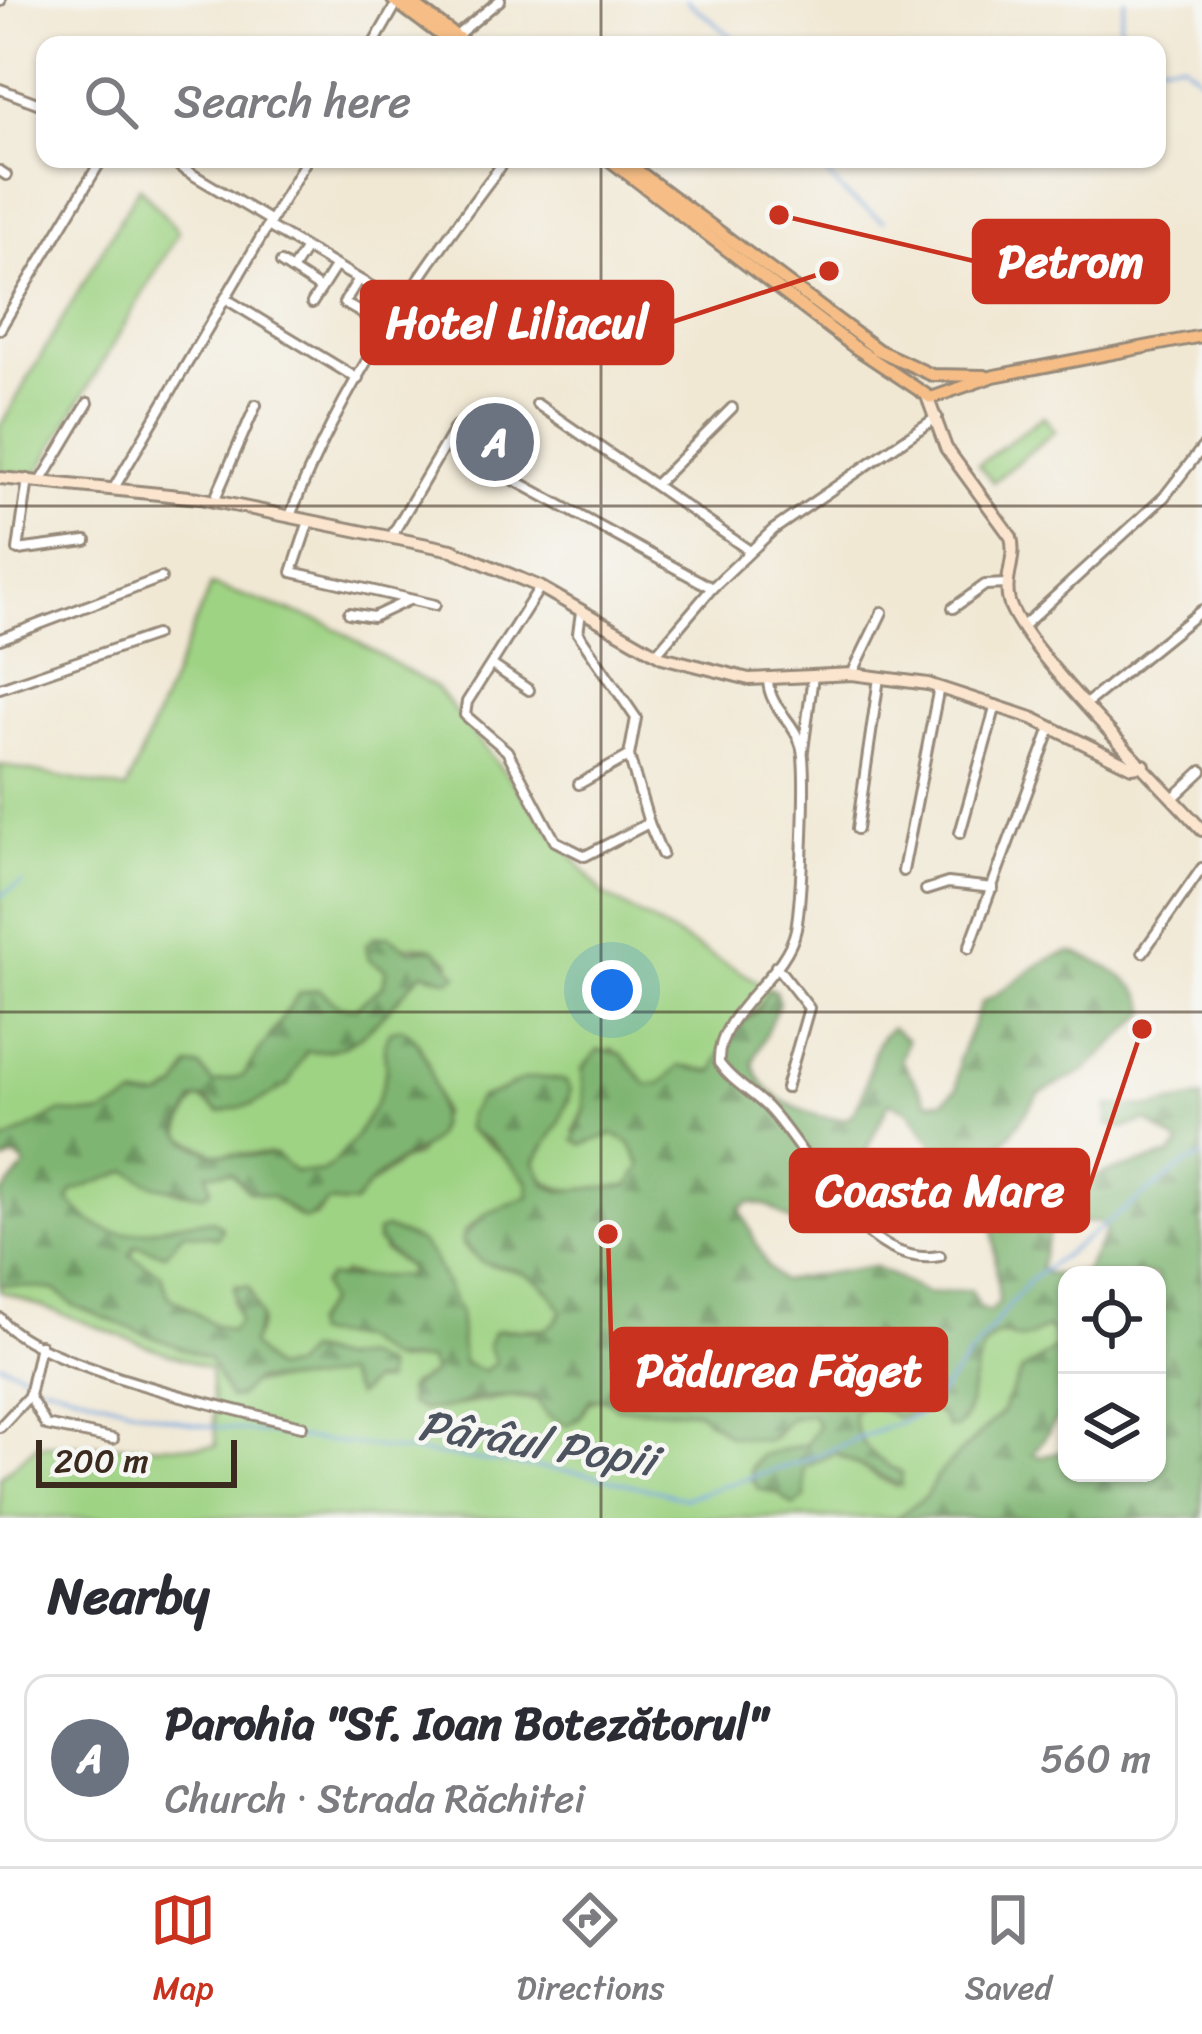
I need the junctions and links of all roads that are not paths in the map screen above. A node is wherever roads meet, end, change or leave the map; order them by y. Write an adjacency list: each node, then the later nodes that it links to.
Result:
1 (500, 0): 5 (street)
2 (400, 1): 3 (street); 4 (main road)
3 (379, 36)
4 (449, 36)
5 (460, 36)
6 (0, 89): 7 (street)
7 (36, 103)
8 (97, 168): 25 (street)
9 (181, 168): 14 (street)
10 (302, 168): 14 (street)
11 (499, 168): 23 (street)
12 (620, 168): 31 (main road)
13 (634, 168): 27 (main road)
14 (270, 224): 15 (street); 43 (street)
15 (305, 250): 17 (street); 18 (street)
16 (280, 263): 18 (street)
17 (334, 267): 19 (street); 20 (street)
18 (292, 270): 20 (street)
19 (358, 280): 23 (street); 24 (street)
20 (321, 289): 22 (street)
21 (231, 302): 29 (street)
22 (312, 303)
23 (401, 304): 24 (street)
24 (387, 328): 29 (street)
25 (0, 329)
26 (1202, 336): 28 (main road)
27 (935, 375): 28 (main road); 30 (main road); 31 (main road)
28 (994, 376): 30 (main road)
29 (358, 379): 45 (street)
30 (945, 393): 31 (main road); 36 (street)
31 (926, 394): 36 (street)
32 (88, 403): 41 (street)
33 (537, 404): 42 (street)
34 (256, 405): 44 (street)
35 (732, 408): 42 (street)
36 (938, 416): 49 (street); 51 (street)
37 (455, 427): 47 (street)
38 (1202, 448): 61 (street)
39 (496, 470): 53 (street)
40 (0, 478): 41 (street)
41 (35, 480): 43 (street); 48 (street)
42 (655, 485): 49 (street)
43 (114, 488): 44 (street)
44 (214, 501): 45 (street)
45 (290, 516): 46 (street)
46 (310, 520): 47 (street); 54 (street)
47 (391, 537): 52 (street)
48 (86, 541)
49 (749, 551): 53 (street)
50 (161, 578): 63 (street)
51 (1007, 584): 56 (street); 61 (street)
52 (540, 587): 58 (street); 65 (street)
53 (712, 588): 64 (street)
54 (412, 599): 55 (street); 60 (street)
55 (435, 605)
56 (952, 608)
57 (1202, 610): 73 (street)
58 (580, 612): 64 (street); 77 (street)
59 (882, 612): 66 (street)
60 (349, 614)
61 (1023, 626): 73 (street)
62 (155, 635): 71 (street)
63 (0, 639)
64 (656, 654): 69 (street)
65 (492, 665): 72 (street); 83 (street)
66 (852, 674): 67 (street); 68 (street)
67 (813, 676): 69 (street); 76 (street)
68 (879, 676): 70 (street); 84 (street)
69 (768, 680): 76 (street)
70 (939, 687): 74 (street); 89 (street)
71 (0, 688)
72 (529, 690)
73 (1087, 703): 78 (street)
74 (995, 707): 75 (street); 81 (street); 86 (street)
75 (1052, 727): 78 (street); 90 (street)
76 (802, 752): 94 (street)
77 (629, 756): 80 (street); 83 (street)
78 (1144, 765): 82 (street)
79 (1202, 771): 82 (street)
80 (579, 784)
81 (968, 787)
82 (1173, 798): 85 (street)
83 (649, 823): 87 (street)
84 (857, 829)
85 (1202, 830)
86 (960, 832)
87 (662, 854)
88 (1202, 868): 93 (street)
89 (903, 871)
90 (993, 888): 91 (street); 92 (street)
91 (926, 890)
92 (969, 948)
93 (1143, 952)
94 (776, 966): 95 (street); 96 (street)
95 (786, 1088)
96 (940, 1256)
97 (0, 1318): 98 (street)
98 (40, 1345): 99 (street); 100 (street)
99 (29, 1396): 101 (street); 102 (street)
100 (302, 1426)
101 (0, 1427)
102 (113, 1439)

